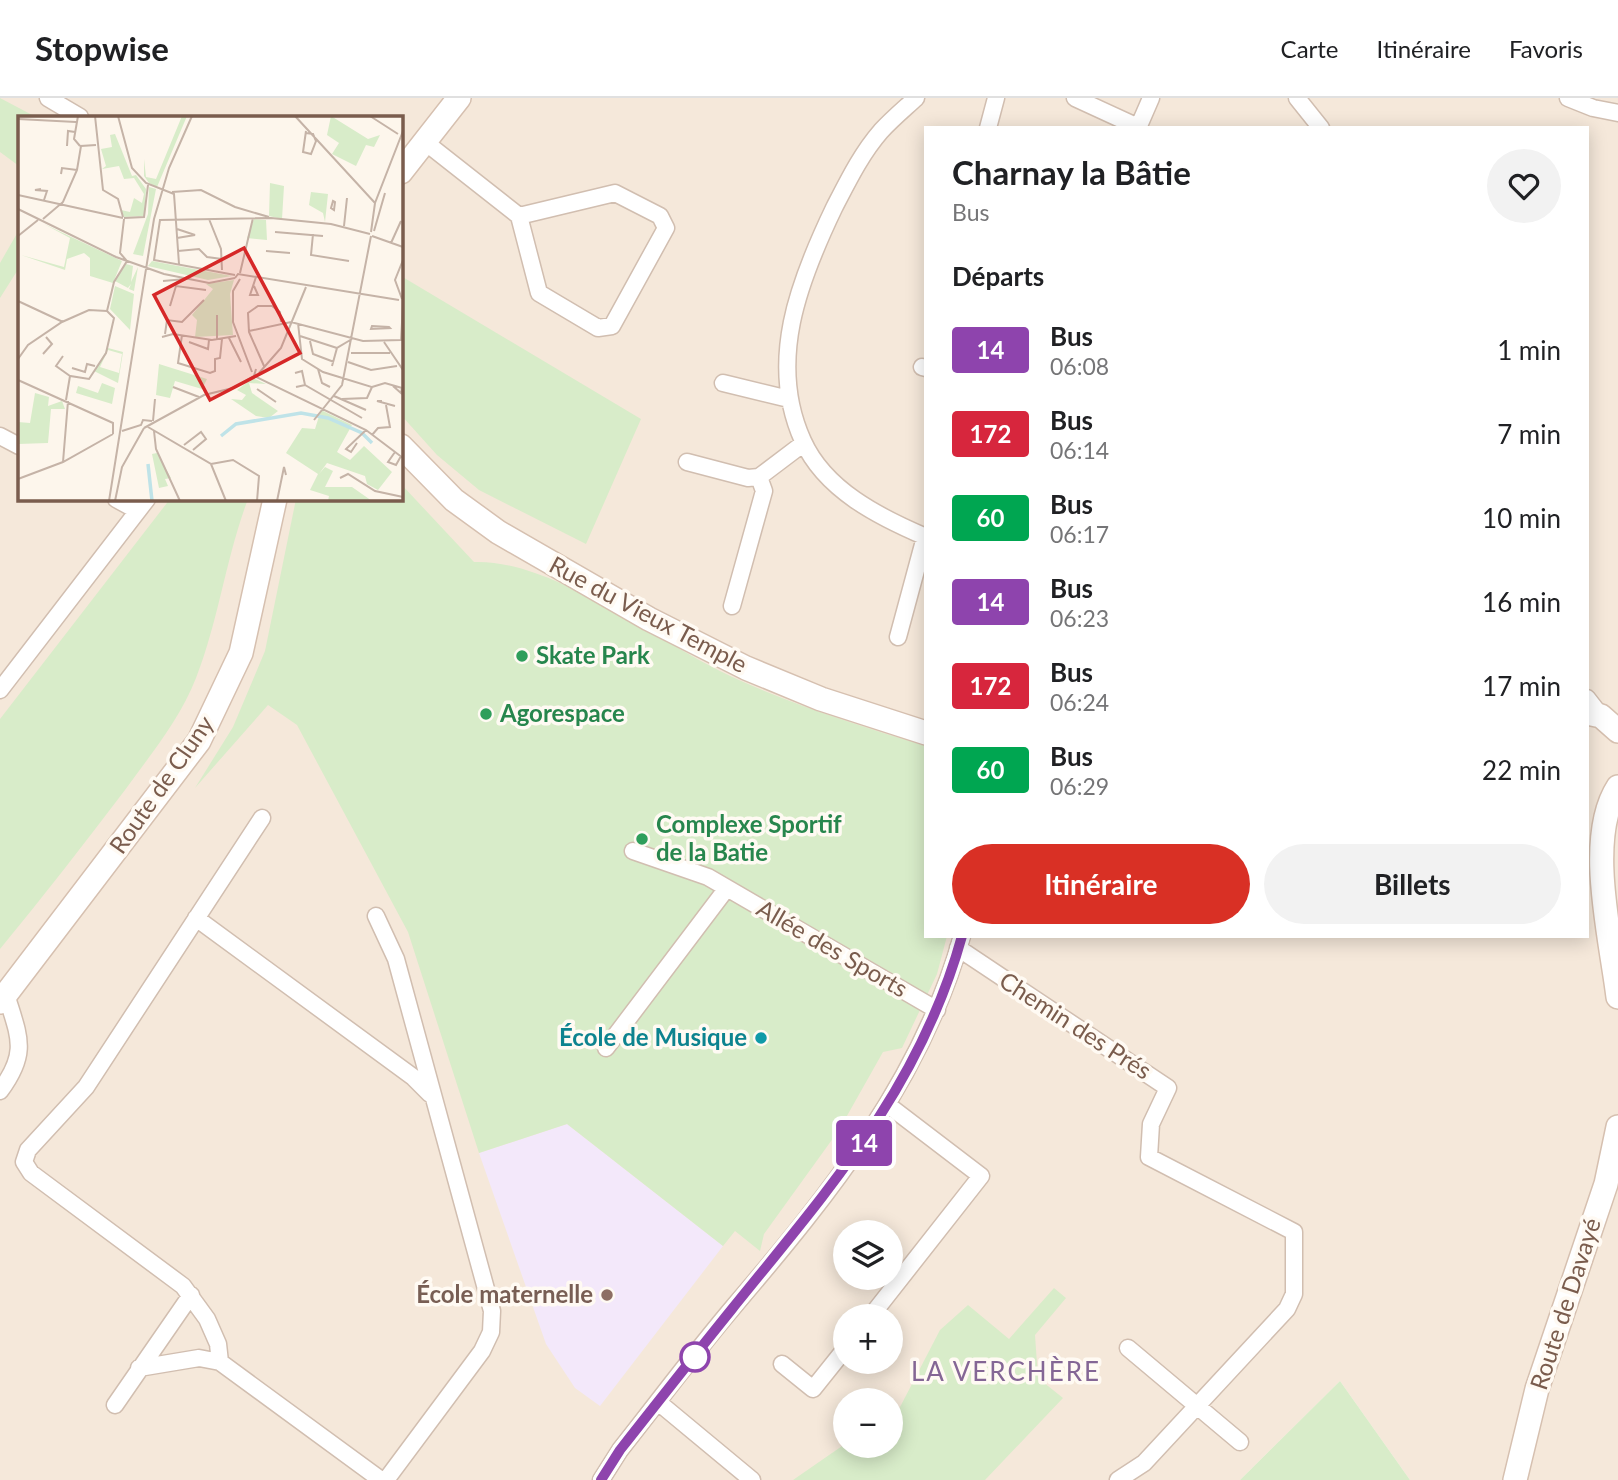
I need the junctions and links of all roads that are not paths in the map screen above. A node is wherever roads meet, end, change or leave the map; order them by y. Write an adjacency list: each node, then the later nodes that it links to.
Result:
1 (48, 98): 10 (street)
2 (459, 98): 15 (main road)
3 (916, 98): 19 (street)
4 (996, 98): 11 (street)
5 (1075, 98): 12 (street)
6 (1151, 98): 13 (street)
7 (1297, 98): 14 (street)
8 (1568, 98): 9 (street)
9 (1618, 113)
10 (78, 116)
11 (989, 126)
12 (1134, 126)
13 (1139, 126)
14 (1319, 126)
15 (425, 142): 16 (main road); 17 (street)
16 (402, 171)
17 (519, 216): 17 (street)
18 (723, 383): 19 (street)
19 (789, 400): 21 (street)
20 (0, 436): 22 (street)
21 (804, 443): 25 (street); 29 (street)
22 (18, 445)
23 (402, 447): 34 (main road, Rue du Vieux Temple)
24 (687, 462): 25 (street)
25 (758, 477): 31 (street)
26 (120, 500): 28 (street)
27 (275, 500): 46 (main road, Route de Cluny)
28 (143, 505): 33 (street)
29 (924, 537)
30 (924, 541): 32 (street)
31 (732, 606)
32 (898, 637)
33 (0, 690)
34 (924, 732)
35 (1615, 792): 36 (main road); 41 (main road)
36 (1589, 806)
37 (262, 818): 43 (street)
38 (632, 851): 40 (street, Allée des Sports)
39 (1589, 859): 41 (main road)
40 (727, 888): 47 (street, Allée des Sports); 48 (street)
41 (1605, 892): 45 (main road)
42 (376, 916): 50 (street)
43 (196, 918): 50 (street); 53 (street)
44 (960, 942): 47 (street); 62 (street, Chemin des Prés)
45 (1618, 996)
46 (3, 998): 49 (street)
47 (937, 1010): 51 (street)
48 (606, 1048)
49 (0, 1091)
50 (432, 1096): 65 (street)
51 (888, 1105): 54 (street); 60 (street)
52 (1618, 1127): 69 (main road, Route de Davayé)
53 (191, 1295): 56 (street); 59 (street)
54 (880, 1304)
55 (1128, 1348): 62 (street)
56 (220, 1362): 59 (street); 64 (street)
57 (782, 1364): 58 (street)
58 (833, 1364)
59 (139, 1368): 61 (street)
60 (658, 1402): 66 (street); 67 (street)
61 (115, 1405)
62 (1196, 1406): 63 (street); 68 (street, Chemin des Prés)
63 (1240, 1442)
64 (381, 1480)
65 (386, 1480)
66 (601, 1480)
67 (752, 1480)
68 (1118, 1480)
69 (1515, 1480)

